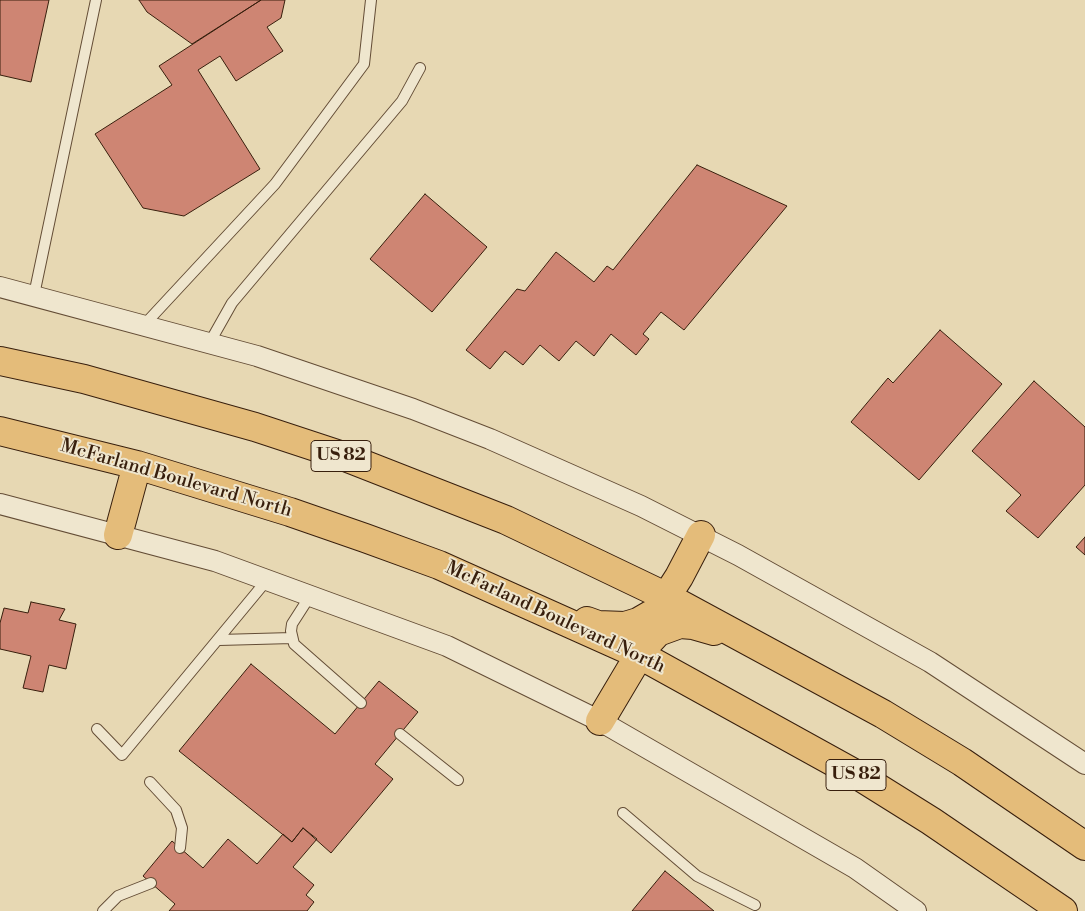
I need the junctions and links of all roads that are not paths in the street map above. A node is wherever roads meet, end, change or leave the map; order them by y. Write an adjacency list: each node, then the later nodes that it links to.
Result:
1 (96, 0): 5 (lane)
2 (371, 0): 6 (lane)
3 (420, 68): 7 (lane)
4 (0, 287): 5 (street)
5 (34, 295): 6 (street)
6 (145, 324): 7 (street)
7 (210, 342): 13 (street)
8 (0, 361): 16 (highway, US 82)
9 (0, 431): 10 (highway, McFarland Boulevard North / US 82)
10 (138, 465): 12 (highway); 17 (highway, McFarland Boulevard North / US 82)
11 (0, 504): 12 (street)
12 (118, 535): 14 (street)
13 (701, 535): 16 (highway); 26 (street)
14 (266, 580): 15 (street); 19 (lane)
15 (310, 596): 18 (lane); 23 (street)
16 (666, 596): 17 (highway); 20 (highway, US 82)
17 (537, 608): 21 (highway, McFarland Boulevard North / US 82)
18 (292, 638): 19 (lane); 22 (lane)
19 (219, 640): 24 (lane)
20 (759, 645): 21 (highway); 30 (highway, US 82)
21 (640, 655): 23 (highway); 36 (highway, McFarland Boulevard North / US 82)
22 (361, 703)
23 (600, 721): 35 (street)
24 (97, 729)
25 (400, 734): 27 (lane)
26 (1085, 764)
27 (458, 780)
28 (150, 782): 31 (lane)
29 (623, 813): 33 (lane)
30 (1085, 846)
31 (180, 848)
32 (151, 883): 34 (lane)
33 (755, 905)
34 (103, 911)
35 (916, 911)
36 (1063, 911)

